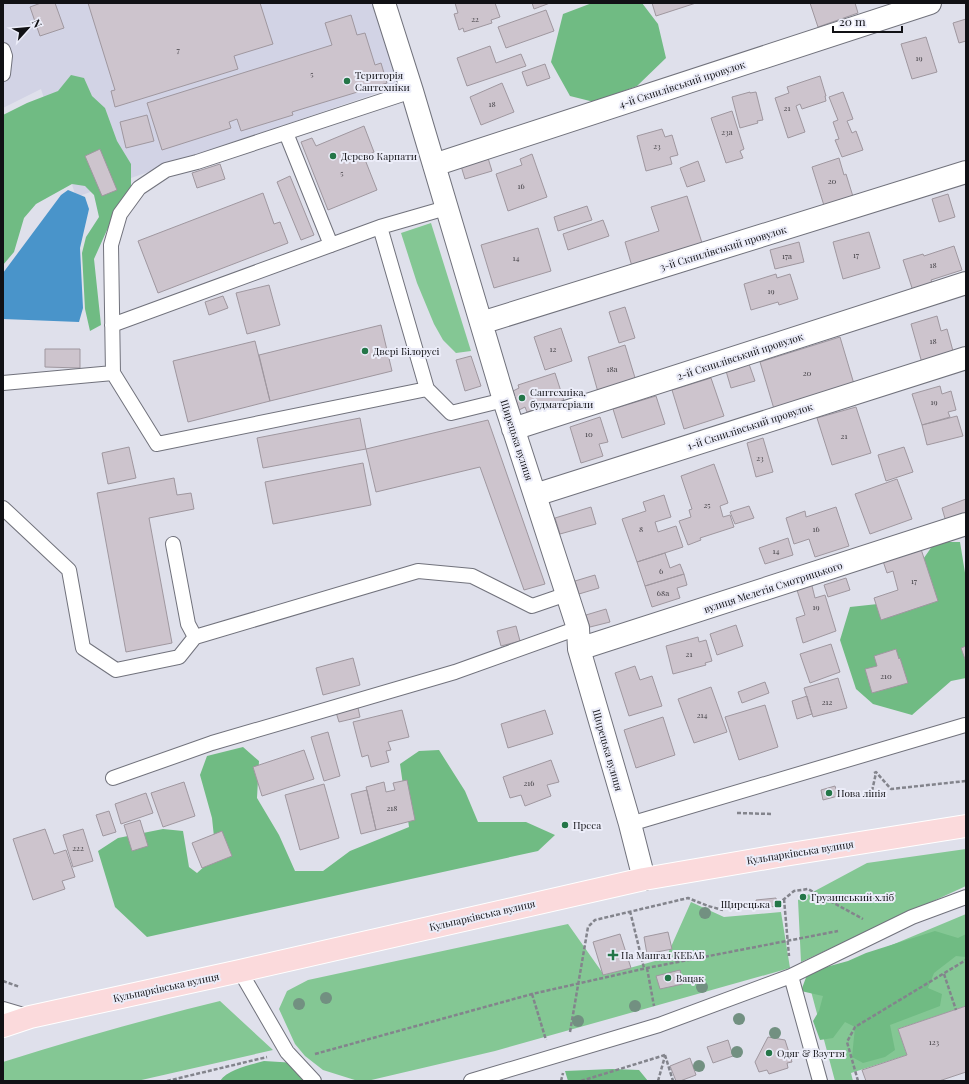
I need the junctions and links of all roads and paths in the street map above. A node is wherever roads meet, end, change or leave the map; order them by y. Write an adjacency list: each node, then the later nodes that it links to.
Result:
1 (384, 3): 5 (street, Щирецька вулиця)
2 (930, 3): 7 (street, 4-й Скнилівський провулок)
3 (3, 50): 4 (lane)
4 (3, 74)
5 (412, 91): 6 (lane); 7 (street, Щирецька вулиця)
6 (286, 133): 11 (lane); 14 (lane)
7 (434, 165): 9 (street, Щирецька вулиця)
8 (966, 172): 13 (street, 3-й Скнилівський провулок)
9 (446, 208): 10 (lane); 13 (street, Щирецька вулиця)
10 (380, 227): 11 (lane); 18 (lane)
11 (331, 245): 14 (lane)
12 (966, 283): 20 (street, 2-й Скнилівський провулок)
13 (481, 323): 19 (street, Щирецька вулиця)
14 (112, 325): 16 (lane)
15 (966, 358): 21 (street, 1-й Скнилівський провулок)
16 (113, 373): 17 (lane); 18 (lane)
17 (3, 383)
18 (427, 389): 19 (lane)
19 (504, 400): 20 (street, Щирецька вулиця)
20 (513, 429): 21 (street, Щирецька вулиця)
21 (535, 495): 25 (street, Щирецька вулиця)
22 (3, 508): 26 (lane)
23 (966, 524): 27 (street, вулиця Мелетія Смотрицького)
24 (173, 544): 26 (lane)
25 (567, 594): 26 (lane); 27 (street, Щирецька вулиця)
26 (195, 637)
27 (579, 639): 31 (lane); 36 (street, Щирецька вулиця)
28 (965, 725): 36 (lane)
29 (876, 772): 30 (path); 32 (path); 33 (path)
30 (868, 774)
31 (113, 778)
32 (966, 781)
33 (872, 791)
34 (748, 809): 35 (path)
35 (772, 814)
36 (630, 824): 38 (street, Щирецька вулиця)
37 (966, 826): 38 (main road, Кульпарківська вулиця)
38 (644, 879): 49 (main road, Кульпарківська вулиця)
39 (966, 897): 51 (lane)
40 (784, 899): 41 (path); 44 (path); 46 (path)
41 (778, 904)
42 (723, 910): 43 (path)
43 (630, 911): 48 (path); 53 (path)
44 (865, 921)
45 (841, 930): 46 (path)
46 (788, 941): 48 (path); 51 (path)
47 (966, 960): 50 (path)
48 (645, 968): 53 (path); 55 (path)
49 (240, 971): 58 (main road, Кульпарківська вулиця); 65 (lane)
50 (944, 974): 57 (path); 72 (path)
51 (791, 976): 60 (lane); 71 (lane)
52 (3, 981): 54 (path)
53 (578, 984): 60 (path); 61 (path)
54 (20, 987)
55 (654, 1006)
56 (3, 1008): 58 (lane)
57 (956, 1010)
58 (30, 1017): 59 (main road, Кульпарківська вулиця)
59 (3, 1026)
60 (566, 1052): 66 (lane); 67 (path)
61 (313, 1054)
62 (274, 1055): 64 (path)
63 (665, 1055): 68 (path); 69 (path); 70 (path)
64 (167, 1081)
65 (314, 1081)
66 (471, 1081)
67 (561, 1081)
68 (581, 1081)
69 (658, 1081)
70 (673, 1081)
71 (820, 1081)
72 (858, 1081)

